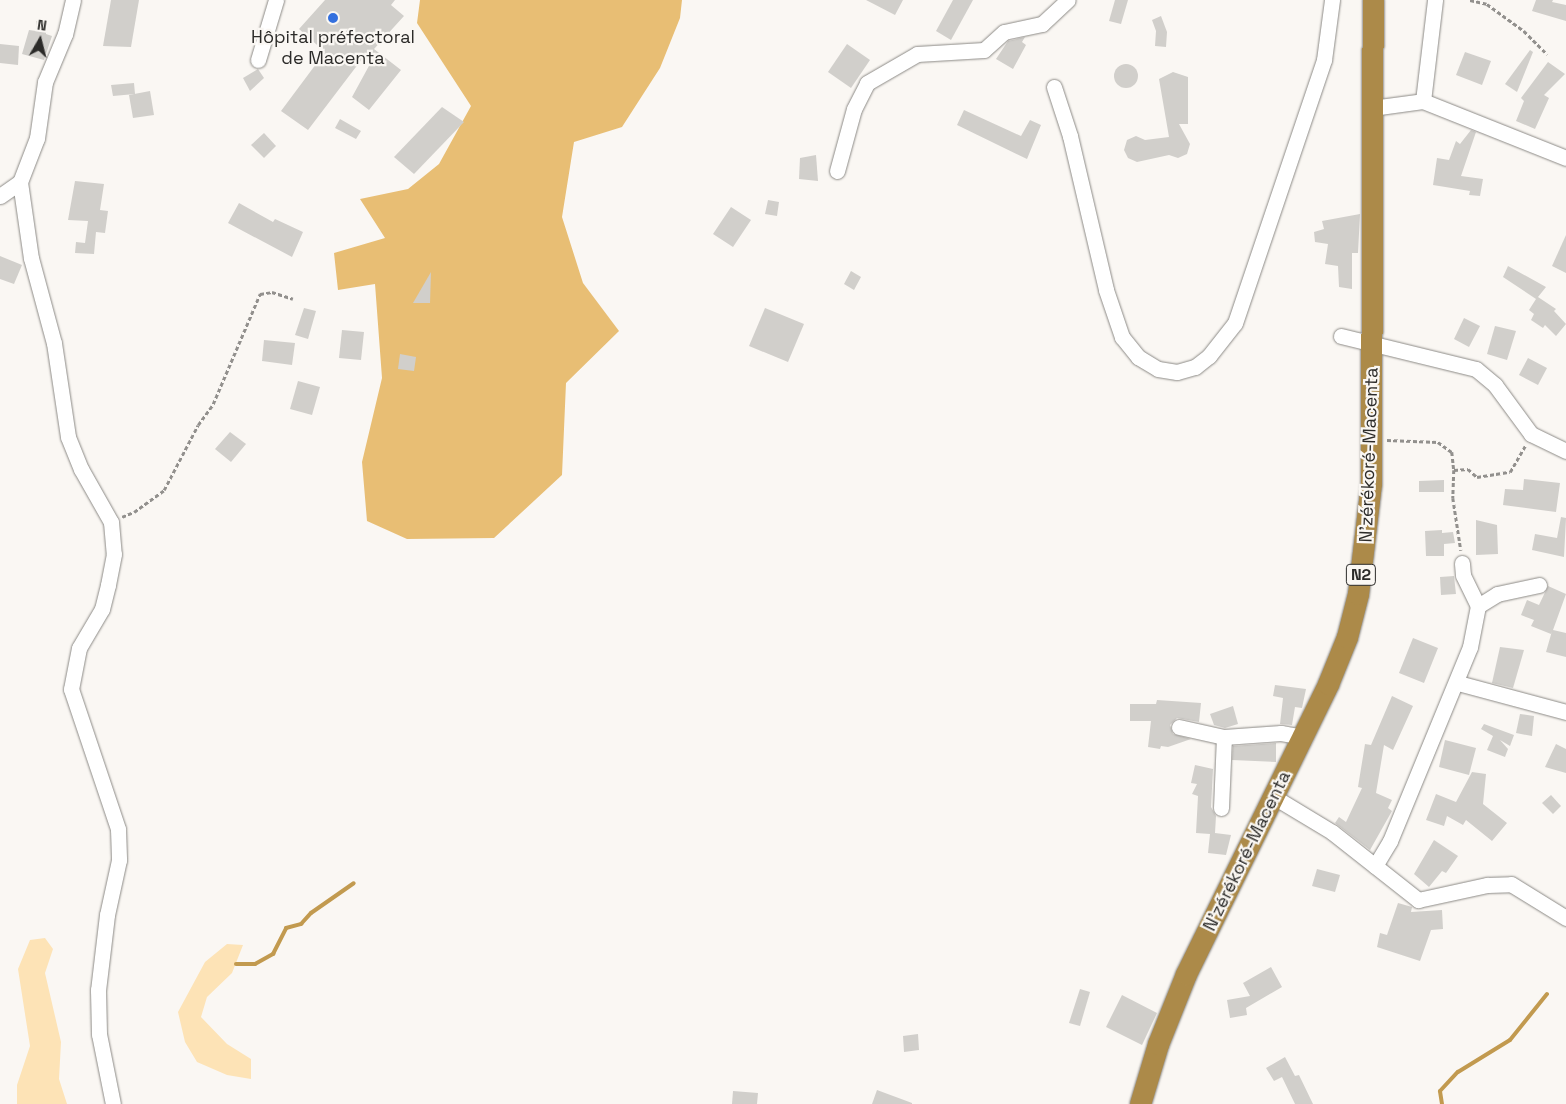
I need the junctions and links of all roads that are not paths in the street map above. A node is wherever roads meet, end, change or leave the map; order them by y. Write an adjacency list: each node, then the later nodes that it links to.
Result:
1 (73, 0): 13 (street)
2 (276, 0): 7 (street)
3 (1068, 0): 12 (street)
4 (1332, 0): 8 (street)
5 (1373, 0): 10 (highway, N'zérékoré-Macenta / N2)
6 (1435, 0): 9 (street)
7 (258, 60)
8 (1054, 87)
9 (1423, 102): 10 (street); 11 (street)
10 (1372, 108): 16 (highway, N'zérékoré-Macenta / N2)
11 (1566, 158)
12 (837, 171)
13 (20, 182): 14 (street); 30 (street)
14 (0, 196)
15 (1341, 336): 16 (street)
16 (1372, 344): 17 (street); 25 (highway, N'zérékoré-Macenta / N2)
17 (1566, 451)
18 (1462, 564): 20 (street)
19 (1539, 586): 20 (street)
20 (1478, 606): 21 (street)
21 (1458, 683): 22 (street); 28 (street)
22 (1566, 712)
23 (1179, 727): 24 (street)
24 (1224, 737): 25 (street); 27 (street)
25 (1302, 737): 26 (highway, N'zérékoré-Macenta / N2)
26 (1274, 797): 28 (street); 31 (highway, N'zérékoré-Macenta / N2)
27 (1221, 808)
28 (1375, 866): 29 (street)
29 (1566, 918)
30 (112, 1104)
31 (1140, 1104)

